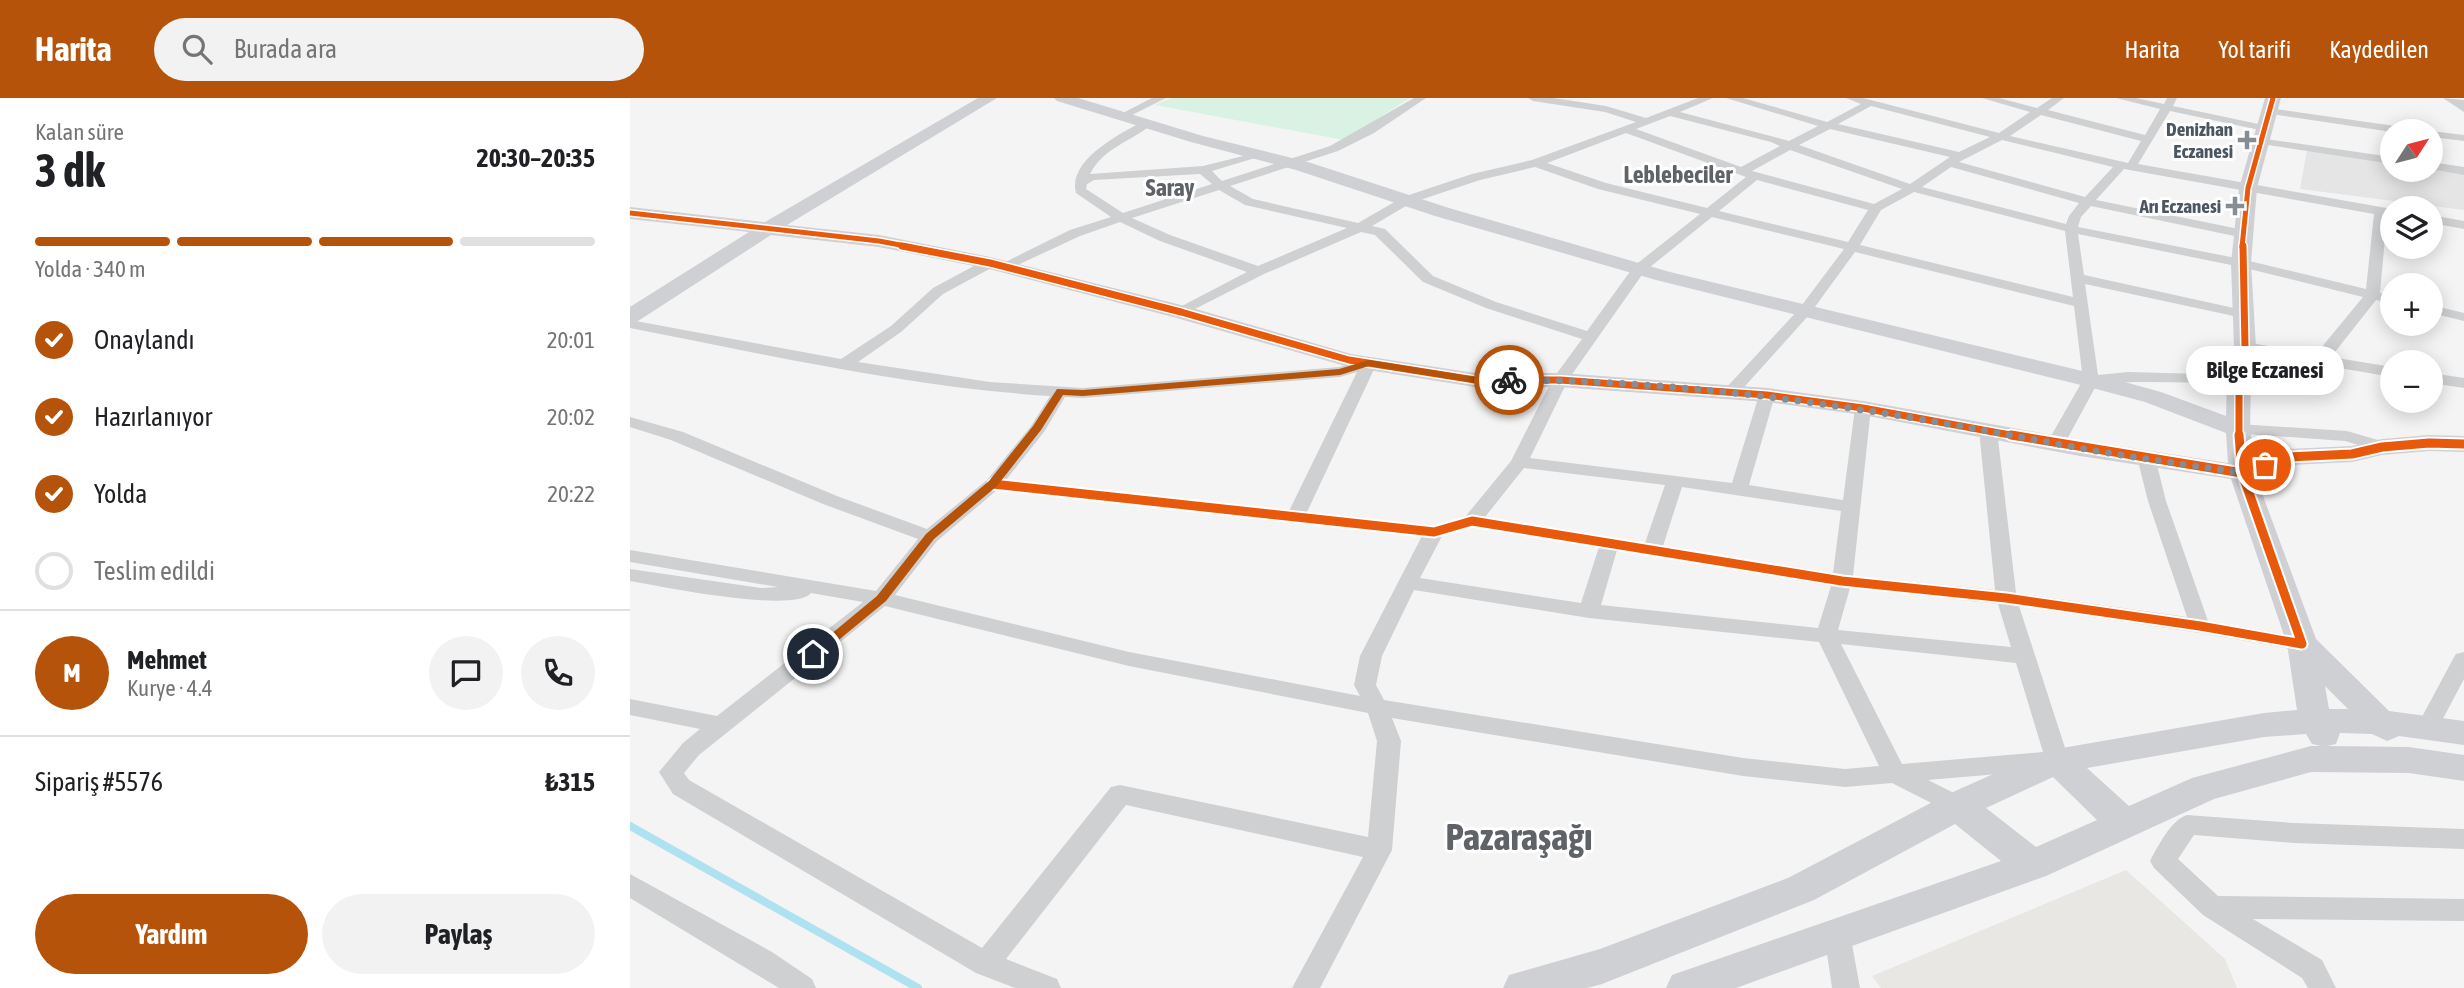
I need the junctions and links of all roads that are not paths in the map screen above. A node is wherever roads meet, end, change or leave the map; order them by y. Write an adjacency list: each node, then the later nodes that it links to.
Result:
1 (989, 98): 57 (street)
2 (1065, 98): 19 (street)
3 (1161, 98): 19 (street)
4 (1421, 98): 35 (street)
5 (1533, 98): 21 (street)
6 (1708, 98): 18 (street)
7 (1731, 98): 23 (street)
8 (1851, 98): 14 (street)
9 (1987, 98): 17 (street)
10 (2059, 98): 17 (street)
11 (2121, 98): 16 (street)
12 (2172, 98): 16 (street)
13 (2451, 98): 15 (street)
14 (1868, 104): 23 (street); 27 (street)
15 (2464, 107)
16 (2166, 109): 20 (street); 29 (street)
17 (2036, 112): 27 (street); 29 (street)
18 (1670, 113): 21 (street); 30 (street)
19 (1122, 116): 22 (street)
20 (2266, 119): 24 (street); 32 (street); 44 (street)
21 (1645, 121): 25 (street)
22 (1146, 124): 31 (street); 41 (street)
23 (1827, 125): 30 (street); 33 (street)
24 (2380, 128)
25 (1625, 129): 34 (street); 40 (street)
26 (2443, 135): 28 (street)
27 (2002, 136): 33 (street); 36 (street)
28 (2464, 138)
29 (2147, 139): 36 (street)
30 (1789, 145): 40 (street); 43 (street)
31 (1259, 155): 35 (street); 38 (street)
32 (2380, 157)
33 (1954, 160): 43 (street); 46 (street)
34 (1536, 163): 45 (street); 48 (street)
35 (1295, 164): 42 (street); 45 (street)
36 (2125, 167): 44 (street); 46 (street)
37 (2443, 168): 39 (street)
38 (1203, 170): 41 (street); 42 (street)
39 (2464, 172)
40 (1748, 174): 47 (street); 48 (street)
41 (1082, 182): 52 (street)
42 (1221, 186): 52 (street); 56 (street)
43 (1912, 188): 47 (street); 58 (street)
44 (2248, 188): 49 (street); 59 (street)
45 (1407, 201): 56 (street); 64 (street)
46 (2088, 202): 58 (street); 59 (street)
47 (1875, 208): 60 (street)
48 (1711, 211): 60 (street); 64 (street)
49 (2380, 211)
50 (630, 213): 57 (street)
51 (2464, 216): 53 (street)
52 (1119, 217): 63 (street); 65 (street)
53 (2443, 217)
54 (2443, 220): 55 (street)
55 (2464, 225)
56 (1361, 227): 65 (street); 77 (street)
57 (767, 229): 63 (street); 74 (street)
58 (2071, 229): 62 (street); 66 (street)
59 (2244, 234): 62 (street)
60 (1852, 247): 69 (street); 71 (street)
61 (2380, 254): 67 (street)
62 (2241, 263): 67 (street); 73 (street)
63 (996, 265): 70 (street); 81 (street)
64 (1639, 269): 71 (street); 77 (street)
65 (1259, 271): 70 (street)
66 (2078, 278): 69 (street); 73 (street)
67 (2372, 295): 68 (street); 79 (street)
68 (2380, 297)
69 (2081, 303): 84 (street)
70 (1181, 312): 80 (street)
71 (1804, 312): 84 (street); 89 (street)
72 (2443, 312): 75 (street)
73 (2243, 314): 78 (street)
74 (630, 316)
75 (2464, 317)
76 (630, 324): 81 (street)
77 (1592, 337): 83 (street)
78 (2245, 347): 79 (street); 85 (street)
79 (2320, 360): 82 (street); 85 (street)
80 (1369, 363): 83 (street); 88 (street); 105 (street)
81 (844, 364): 88 (street)
82 (2380, 370)
83 (1560, 380): 89 (street); 99 (street)
84 (2091, 380): 85 (street); 93 (street); 95 (street)
85 (2239, 380): 93 (street)
86 (2443, 380): 87 (street)
87 (2464, 383)
88 (1060, 391): 102 (street)
89 (1731, 392): 90 (street)
90 (1767, 396): 91 (street); 103 (street)
91 (1863, 408): 94 (street); 104 (street)
92 (630, 422): 108 (street)
93 (2238, 429): 96 (street); 100 (street)
94 (1988, 430): 95 (street); 117 (street)
95 (2056, 443): 98 (street)
96 (2382, 447): 97 (street); 100 (street)
97 (2461, 447)
98 (2146, 457): 100 (street); 119 (street)
99 (1520, 462): 101 (street); 106 (street)
100 (2242, 473): 121 (street)
101 (1675, 481): 103 (street); 110 (street)
102 (993, 484): 105 (street); 108 (street)
103 (1739, 489): 104 (street)
104 (1851, 507): 113 (street)
105 (1296, 516): 107 (street)
106 (1472, 521): 107 (street); 109 (street)
107 (1434, 532): 114 (street)
108 (930, 537): 116 (street)
109 (1609, 545): 110 (street); 118 (street)
110 (1652, 551): 113 (street)
111 (630, 556): 115 (street)
112 (630, 575): 115 (street)
113 (1842, 581): 117 (street); 120 (street)
114 (1408, 583): 118 (street); 124 (street)
115 (830, 590): 116 (street)
116 (881, 598): 124 (street); 128 (street)
117 (2006, 598): 119 (street); 122 (street)
118 (1590, 611): 120 (street)
119 (2200, 626): 121 (street)
120 (1826, 635): 122 (street); 135 (street)
121 (2302, 644): 126 (street); 127 (street)
122 (2023, 656): 132 (street)
123 (2464, 659): 129 (street)
124 (1377, 706): 135 (street); 139 (street)
125 (630, 707): 128 (street)
126 (2315, 720): 127 (street); 131 (street); 132 (street)
127 (2382, 722): 129 (street); 133 (street)
128 (722, 725): 145 (street)
129 (2427, 727): 130 (street)
130 (2464, 733)
131 (2339, 759): 133 (street); 137 (street)
132 (2057, 760): 135 (street); 136 (street); 137 (street)
133 (2409, 760): 134 (street)
134 (2464, 768)
135 (1895, 775): 136 (street)
136 (1957, 806): 140 (street); 149 (street)
137 (2124, 824): 140 (street)
138 (2462, 843): 142 (street)
139 (1379, 850): 145 (street); 148 (street)
140 (2033, 865): 144 (street)
141 (630, 885): 146 (street)
142 (2212, 907): 143 (street); 152 (street)
143 (2464, 910)
144 (1837, 933): 150 (street); 151 (street)
145 (986, 964): 147 (street)
146 (802, 988)
147 (1047, 988)
148 (1306, 988)
149 (1523, 988)
150 (1686, 988)
151 (1846, 988)
152 (2322, 988)

